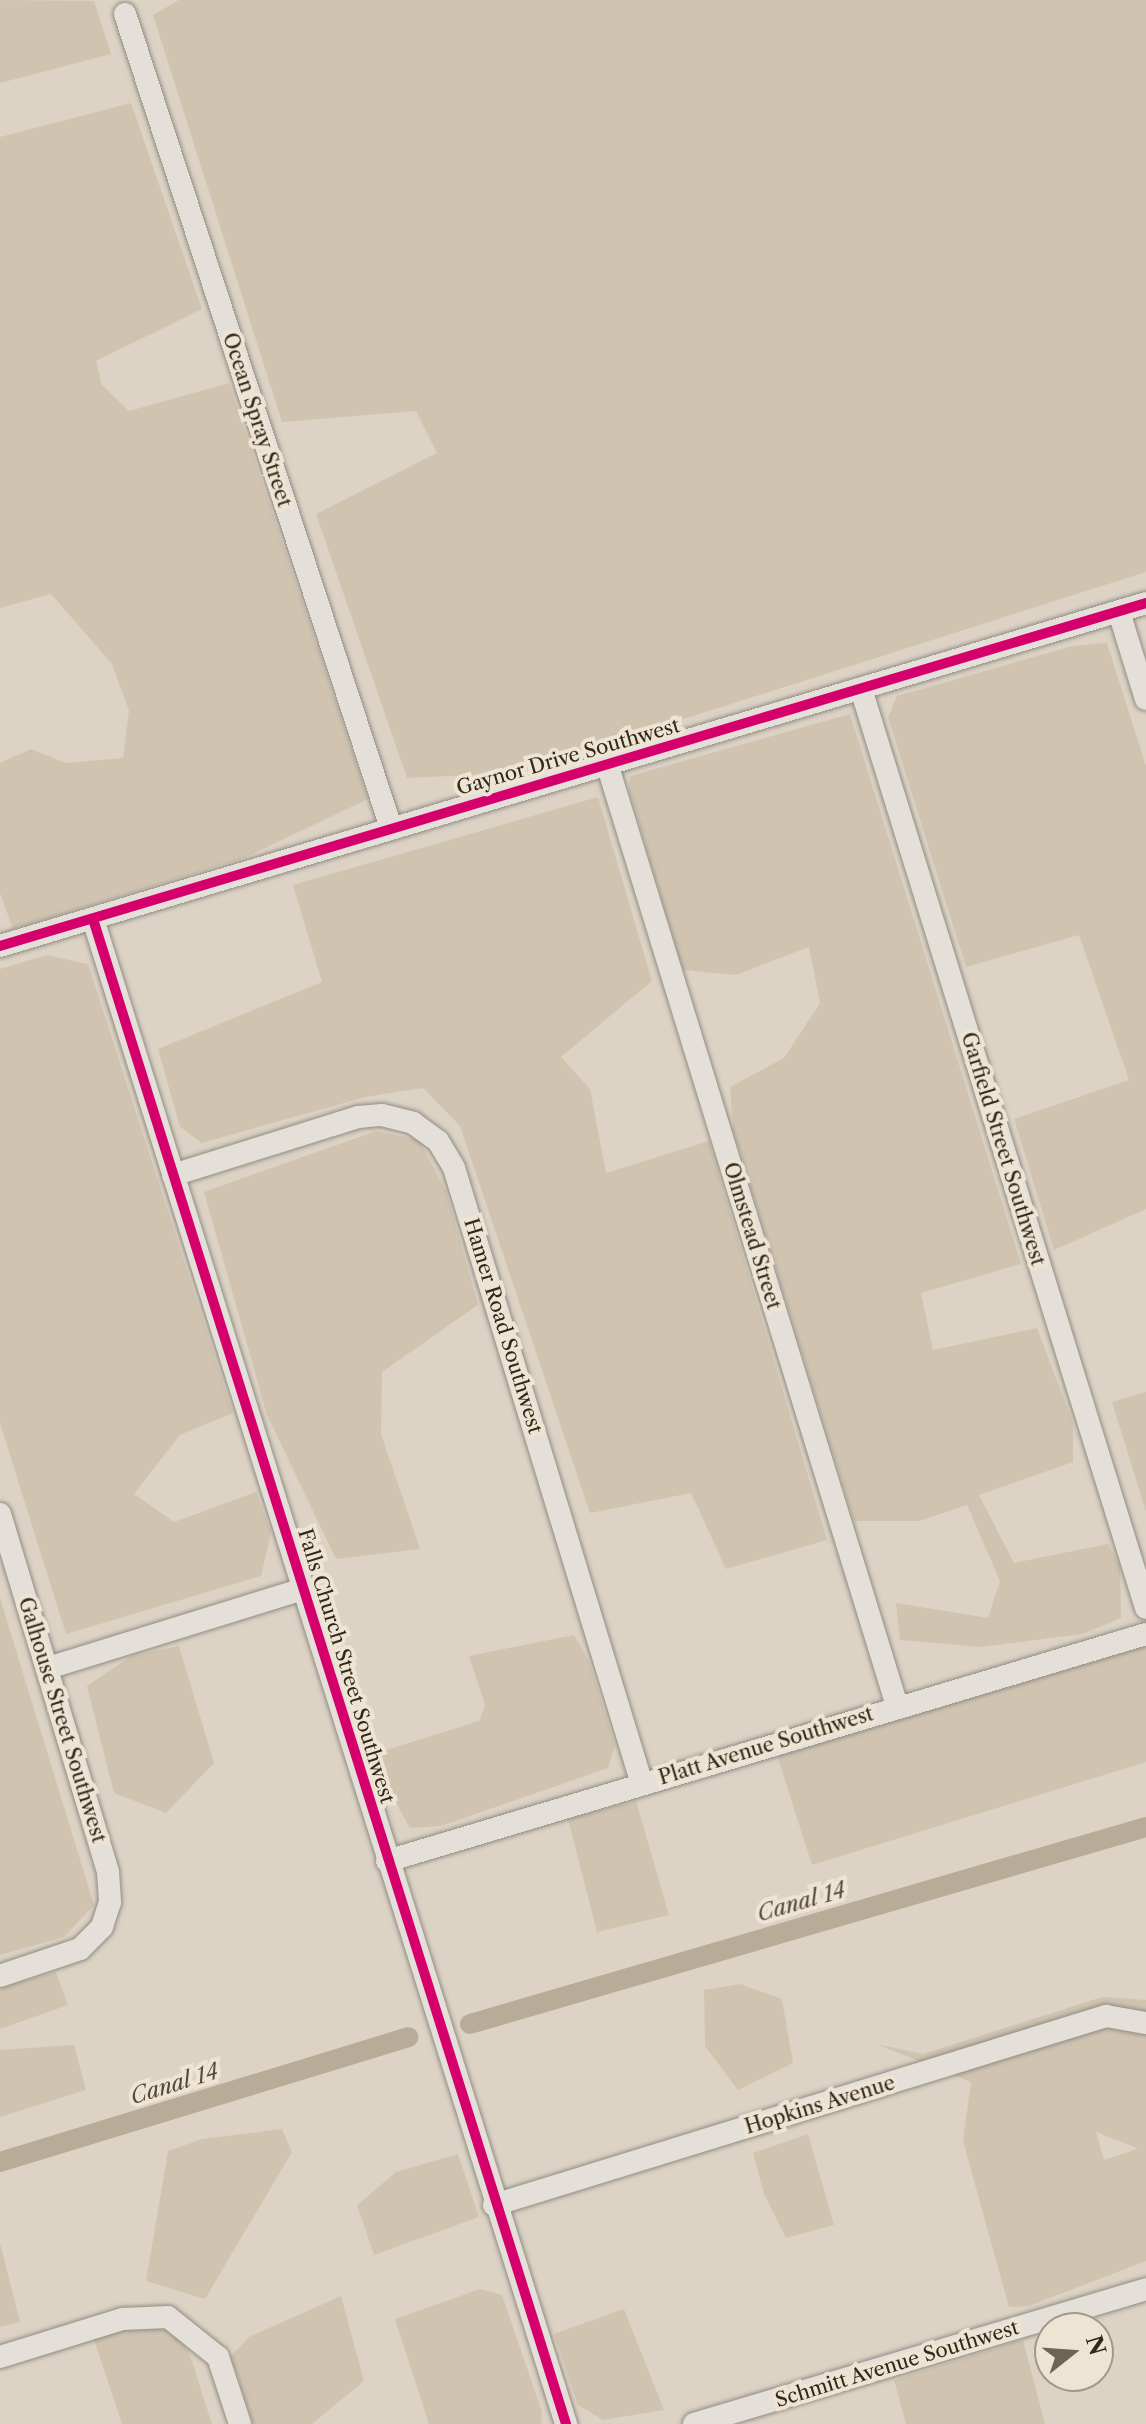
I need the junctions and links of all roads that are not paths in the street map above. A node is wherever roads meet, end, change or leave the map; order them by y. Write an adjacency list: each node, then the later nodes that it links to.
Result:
1 (125, 14): 7 (street, Ocean Spray Street)
2 (1146, 603): 3 (street, Gaynor Drive Southwest)
3 (1119, 612): 4 (street, Gaynor Drive Southwest); 5 (street)
4 (861, 689): 6 (street, Gaynor Drive Southwest); 13 (street, Garfield Street Southwest)
5 (1146, 699)
6 (608, 767): 7 (street, Gaynor Drive Southwest); 16 (street, Olmstead Street)
7 (390, 825): 8 (street, Gaynor Drive Southwest)
8 (93, 919): 9 (street, Gaynor Drive Southwest); 10 (street, Falls Church Street Southwest)
9 (0, 946)
10 (173, 1175): 12 (street, Falls Church Street Southwest); 17 (street, Hamer Road Southwest)
11 (0, 1514): 15 (street, Galhouse Street Southwest)
12 (303, 1589): 15 (street); 18 (street, Falls Church Street Southwest)
13 (1146, 1608)
14 (1146, 1634): 16 (street, Platt Avenue Southwest)
15 (48, 1668): 19 (street, Galhouse Street Southwest)
16 (897, 1706): 17 (street, Platt Avenue Southwest)
17 (642, 1784): 18 (street, Platt Avenue Southwest)
18 (387, 1861): 21 (street, Falls Church Street Southwest)
19 (0, 1976)
20 (1146, 2023): 21 (street, Hopkins Avenue)
21 (494, 2205): 25 (street, Falls Church Street Southwest)
22 (1146, 2289): 26 (street, Schmitt Avenue Southwest)
23 (0, 2357): 24 (street)
24 (240, 2424)
25 (566, 2424)
26 (694, 2424)

